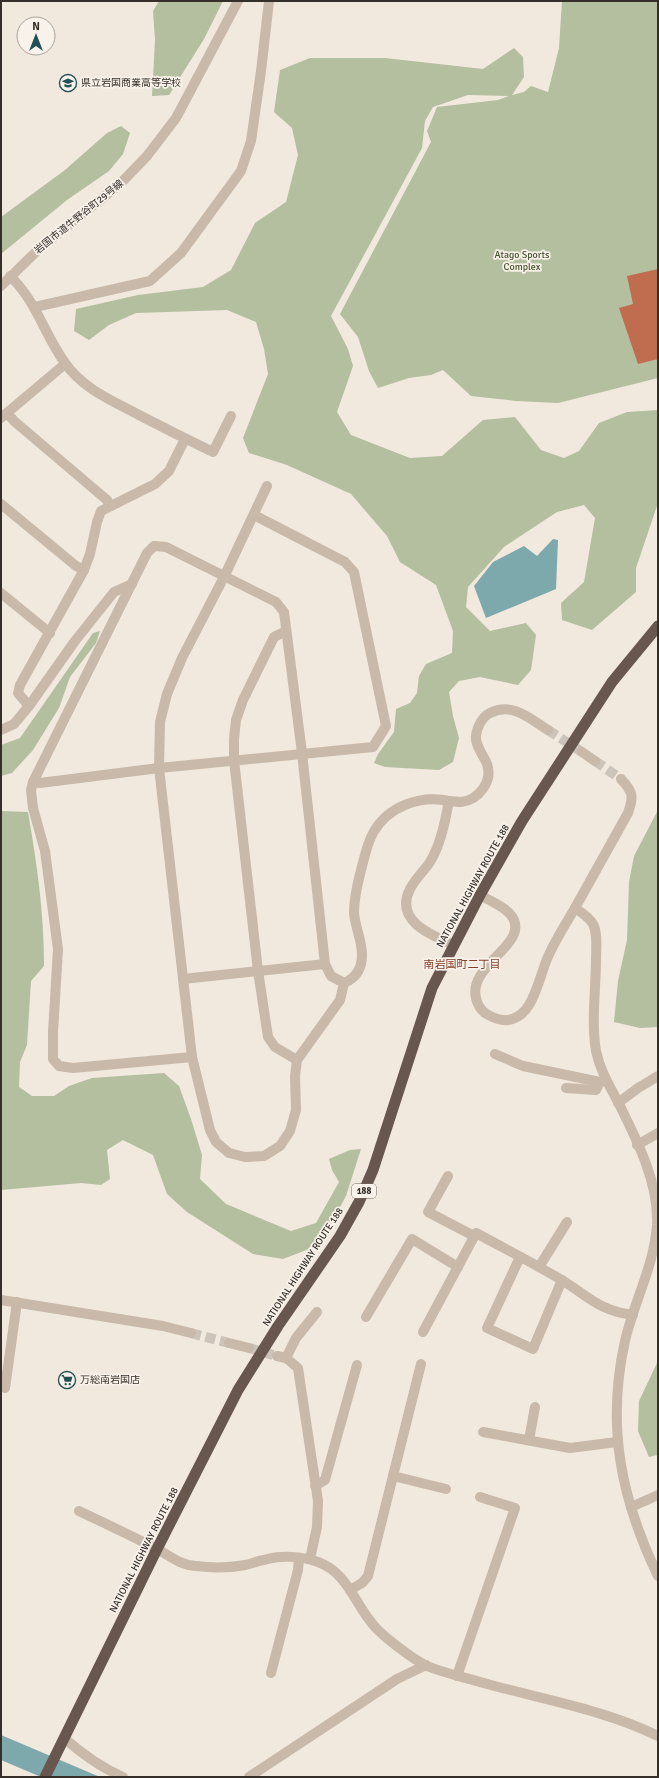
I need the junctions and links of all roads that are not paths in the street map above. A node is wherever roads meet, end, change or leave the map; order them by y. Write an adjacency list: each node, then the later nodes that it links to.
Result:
1 (238, 1): 3 (street, 岩国市道牛野谷町29号線)
2 (268, 1): 5 (street)
3 (10, 276): 4 (street, 岩国市道牛野谷町29号線); 5 (street)
4 (1, 286)
5 (35, 307): 6 (street)
6 (65, 364): 7 (street); 9 (street)
7 (4, 415): 12 (street)
8 (231, 416): 9 (street)
9 (185, 439): 12 (street)
10 (267, 486): 13 (street)
11 (1, 504): 14 (street)
12 (110, 506): 14 (street)
13 (254, 515): 15 (street); 25 (street)
14 (84, 570): 20 (street)
15 (224, 577): 16 (street); 19 (street); 28 (street)
16 (132, 584): 21 (street); 30 (street)
17 (1, 593): 20 (street)
18 (658, 626): 32 (highway, NATIONAL HIGHWAY ROUTE 188 / 188)
19 (286, 630): 25 (street); 26 (street)
20 (50, 633): 21 (street)
21 (29, 706): 22 (street)
22 (1, 730)
23 (548, 730): 31 (street)
24 (582, 752): 27 (street)
25 (302, 753): 26 (street); 35 (street)
26 (234, 760): 28 (street); 36 (street)
27 (595, 761)
28 (159, 768): 30 (street); 37 (street)
29 (621, 779): 33 (street)
30 (33, 782): 40 (street)
31 (449, 801): 34 (street); 38 (street)
32 (480, 895): 33 (street); 34 (highway, NATIONAL HIGHWAY ROUTE 188 / 188)
33 (575, 908): 43 (street)
34 (454, 945): 80 (highway, NATIONAL HIGHWAY ROUTE 188 / 188)
35 (325, 964): 36 (street); 38 (street)
36 (258, 971): 37 (street); 41 (street)
37 (183, 979): 40 (street)
38 (344, 983): 41 (street)
39 (495, 1054): 43 (street)
40 (192, 1057): 41 (street)
41 (297, 1060)
42 (658, 1076): 45 (street)
43 (603, 1081): 44 (street); 45 (street)
44 (566, 1088)
45 (618, 1103): 47 (street)
46 (658, 1133): 47 (street)
47 (637, 1145): 49 (street)
48 (448, 1176): 52 (street)
49 (655, 1182): 51 (street)
50 (567, 1222): 55 (street)
51 (657, 1225): 60 (street)
52 (474, 1236): 53 (street); 54 (street)
53 (520, 1257): 55 (street); 56 (street)
54 (458, 1267): 61 (street); 62 (street)
55 (539, 1267): 56 (street)
56 (562, 1280): 60 (street)
57 (1, 1300): 58 (street)
58 (17, 1302): 63 (street); 68 (street)
59 (317, 1312): 74 (street)
60 (633, 1315): 72 (street)
61 (366, 1317)
62 (423, 1332)
63 (191, 1333)
64 (229, 1343): 65 (street)
65 (248, 1348)
66 (421, 1364): 73 (street)
67 (357, 1365): 74 (street)
68 (5, 1388)
69 (535, 1407): 71 (street)
70 (483, 1432): 71 (street)
71 (529, 1440): 72 (street)
72 (617, 1442): 78 (street)
73 (393, 1476): 75 (street); 85 (street)
74 (315, 1486): 83 (street)
75 (446, 1489)
76 (658, 1495): 78 (street)
77 (480, 1497): 88 (street)
78 (631, 1508): 82 (street)
79 (79, 1511): 80 (street)
80 (157, 1549): 81 (street); 90 (highway, NATIONAL HIGHWAY ROUTE 188 / 188)
81 (299, 1558): 83 (street); 87 (street)
82 (654, 1558): 84 (street)
83 (310, 1559): 85 (street)
84 (658, 1576)
85 (350, 1590): 86 (street)
86 (426, 1665): 88 (street); 93 (street)
87 (271, 1673)
88 (458, 1676): 89 (street)
89 (658, 1736)
90 (64, 1738): 91 (highway, NATIONAL HIGHWAY ROUTE 188 / 188); 92 (street)
91 (45, 1777)
92 (123, 1777)
93 (248, 1777)

